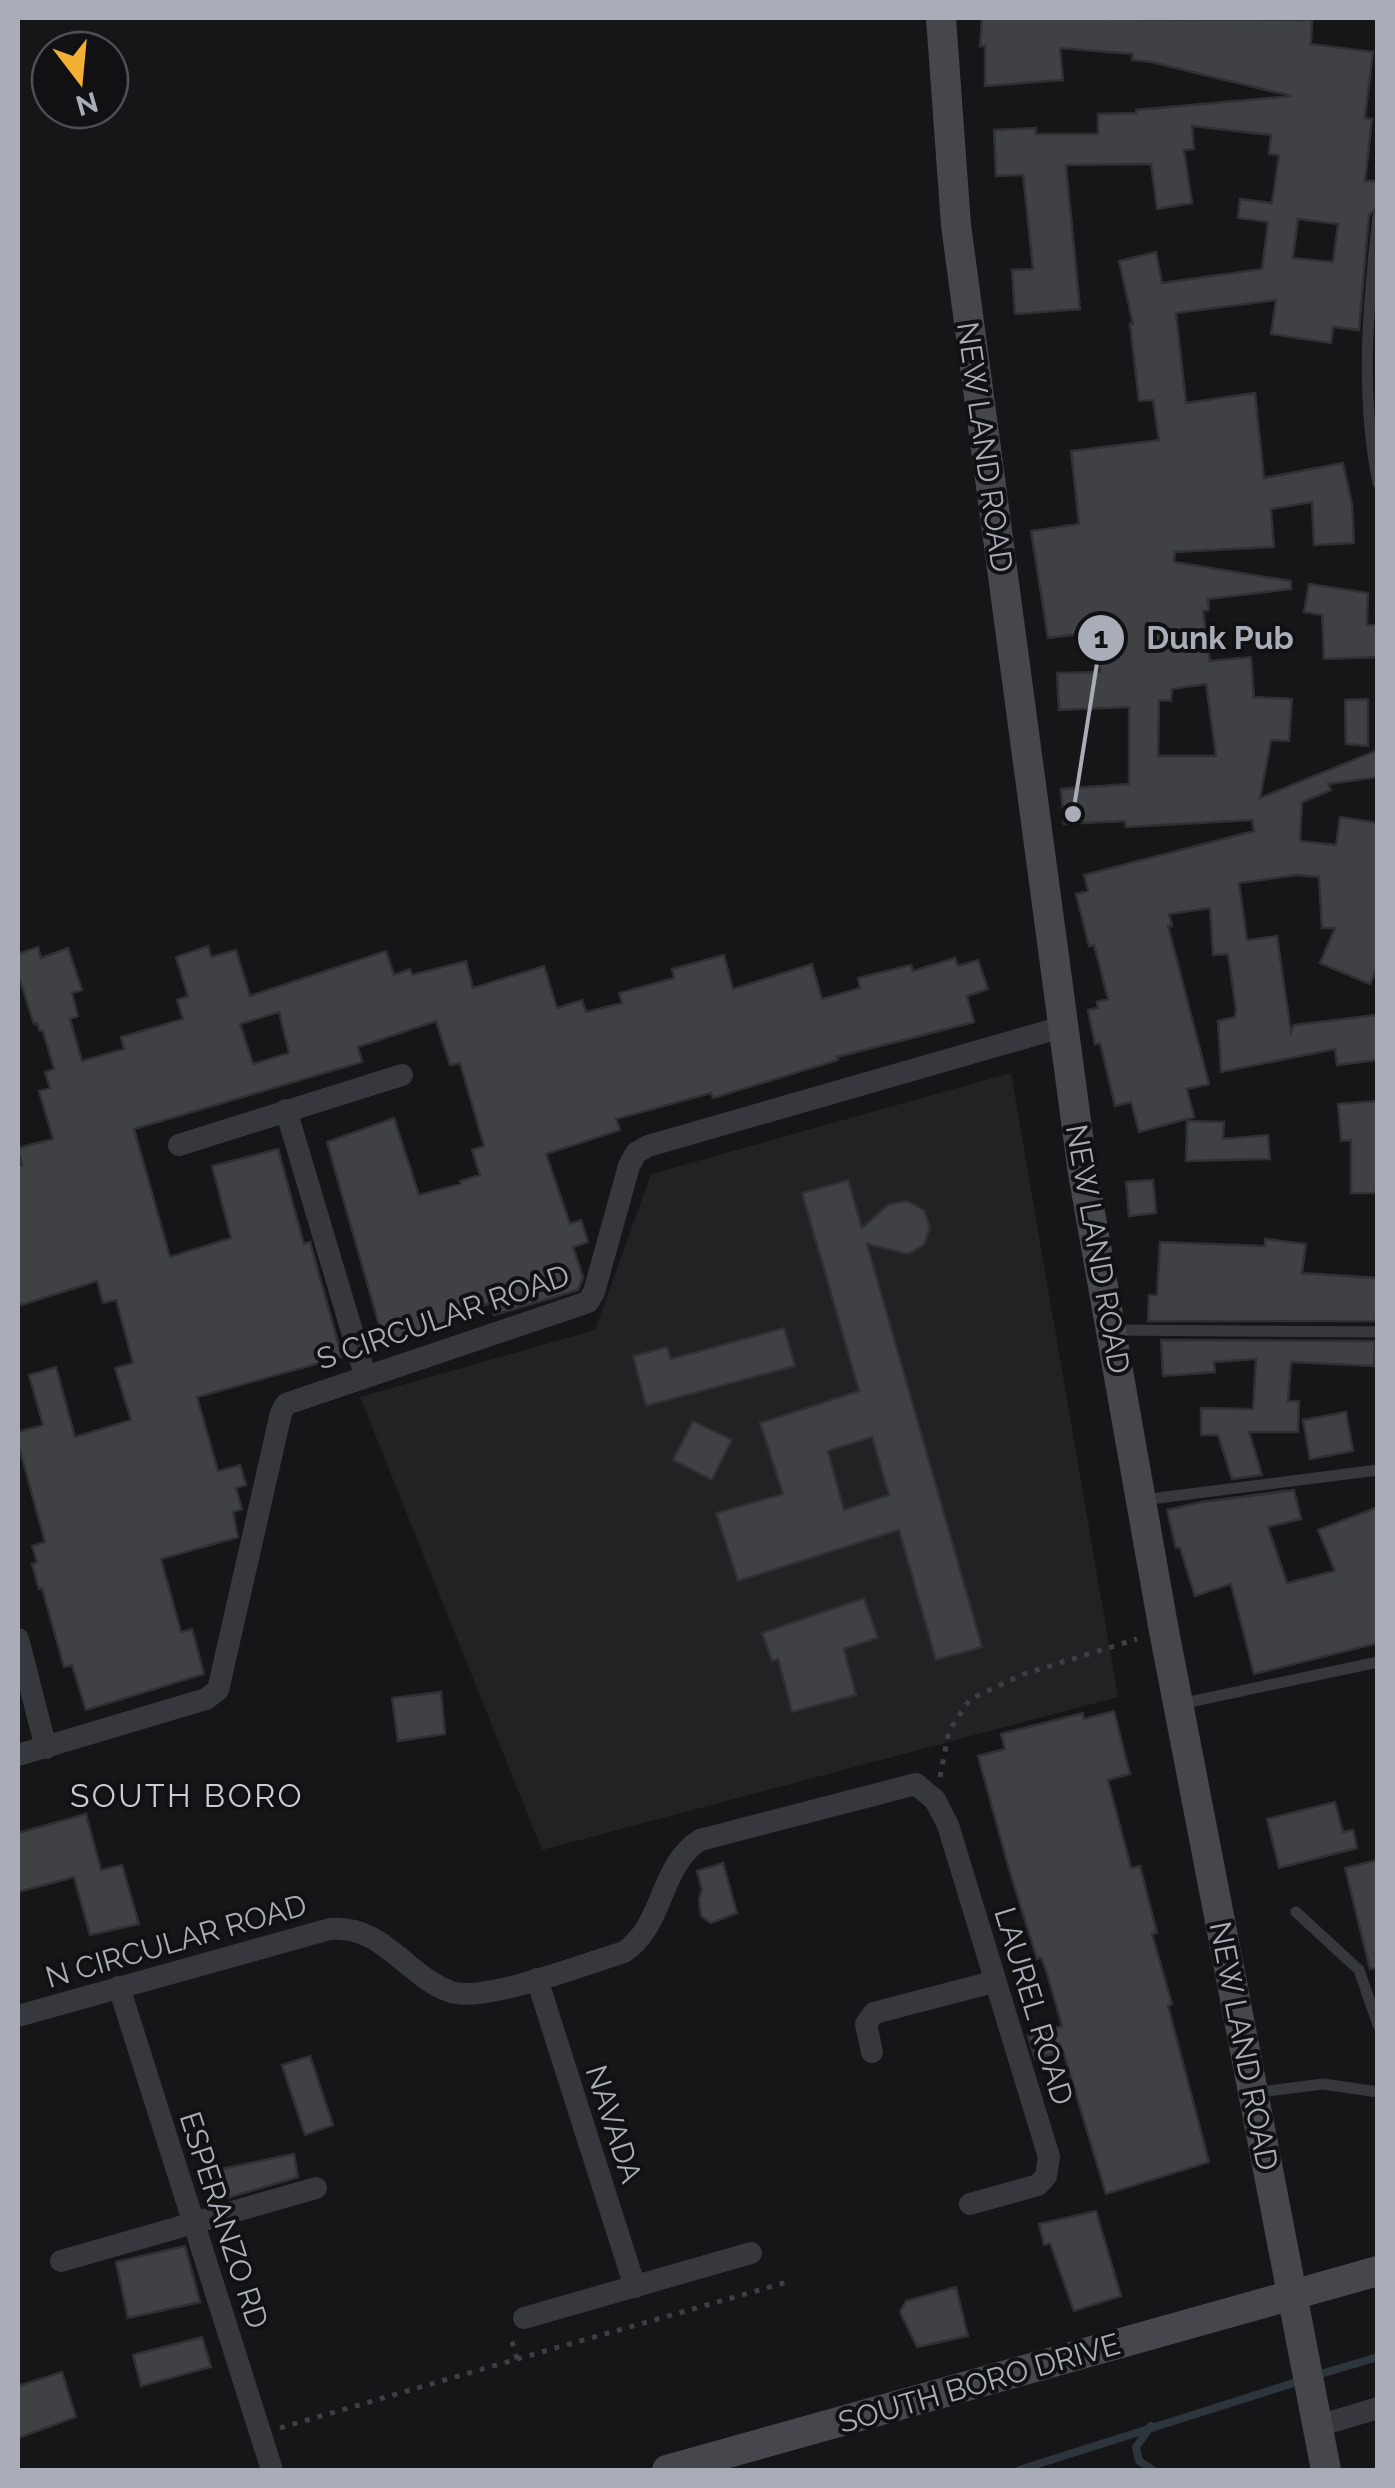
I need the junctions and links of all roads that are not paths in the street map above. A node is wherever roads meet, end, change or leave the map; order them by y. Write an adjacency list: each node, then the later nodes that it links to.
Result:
1 (942, 18): 4 (street, NEW LAND ROAD)
2 (1378, 216): 3 (lane)
3 (1378, 483)
4 (1062, 1027): 8 (street, NEW LAND ROAD); 10 (street, S CIRCULAR ROAD)
5 (402, 1075): 6 (street)
6 (286, 1110): 7 (street); 10 (street)
7 (179, 1145)
8 (1111, 1330): 9 (lane); 12 (street, NEW LAND ROAD)
9 (1378, 1332)
10 (365, 1375): 16 (street, S CIRCULAR ROAD)
11 (1378, 1470): 12 (lane)
12 (1142, 1500): 15 (street, NEW LAND ROAD)
13 (18, 1639): 16 (street)
14 (1378, 1662): 15 (lane)
15 (1180, 1704): 27 (street, NEW LAND ROAD)
16 (46, 1748): 17 (street, S CIRCULAR ROAD)
17 (18, 1755)
18 (916, 1784): 20 (street, N CIRCULAR ROAD); 21 (street, LAUREL ROAD)
19 (1296, 1912): 24 (lane)
20 (537, 1979): 22 (street, N CIRCULAR ROAD); 34 (street, NAVADA)
21 (994, 1982): 25 (street); 29 (street, LAUREL ROAD)
22 (119, 1987): 23 (street, N CIRCULAR ROAD); 30 (street, ESPERANZO RD)
23 (18, 2016)
24 (1378, 2024)
25 (872, 2052)
26 (1378, 2092): 27 (lane)
27 (1253, 2094): 35 (street, NEW LAND ROAD)
28 (316, 2188): 30 (street)
29 (970, 2204)
30 (194, 2223): 32 (street); 39 (street, ESPERANZO RD)
31 (751, 2253): 34 (street)
32 (61, 2261)
33 (1378, 2270): 35 (street, SOUTH BORO DRIVE)
34 (635, 2286): 36 (street)
35 (1291, 2295): 38 (street, NEW LAND ROAD); 40 (street, SOUTH BORO DRIVE)
36 (524, 2318)
37 (1378, 2408): 38 (street)
38 (1316, 2414): 41 (street, NEW LAND ROAD)
39 (272, 2470)
40 (667, 2470)
41 (1326, 2470)

